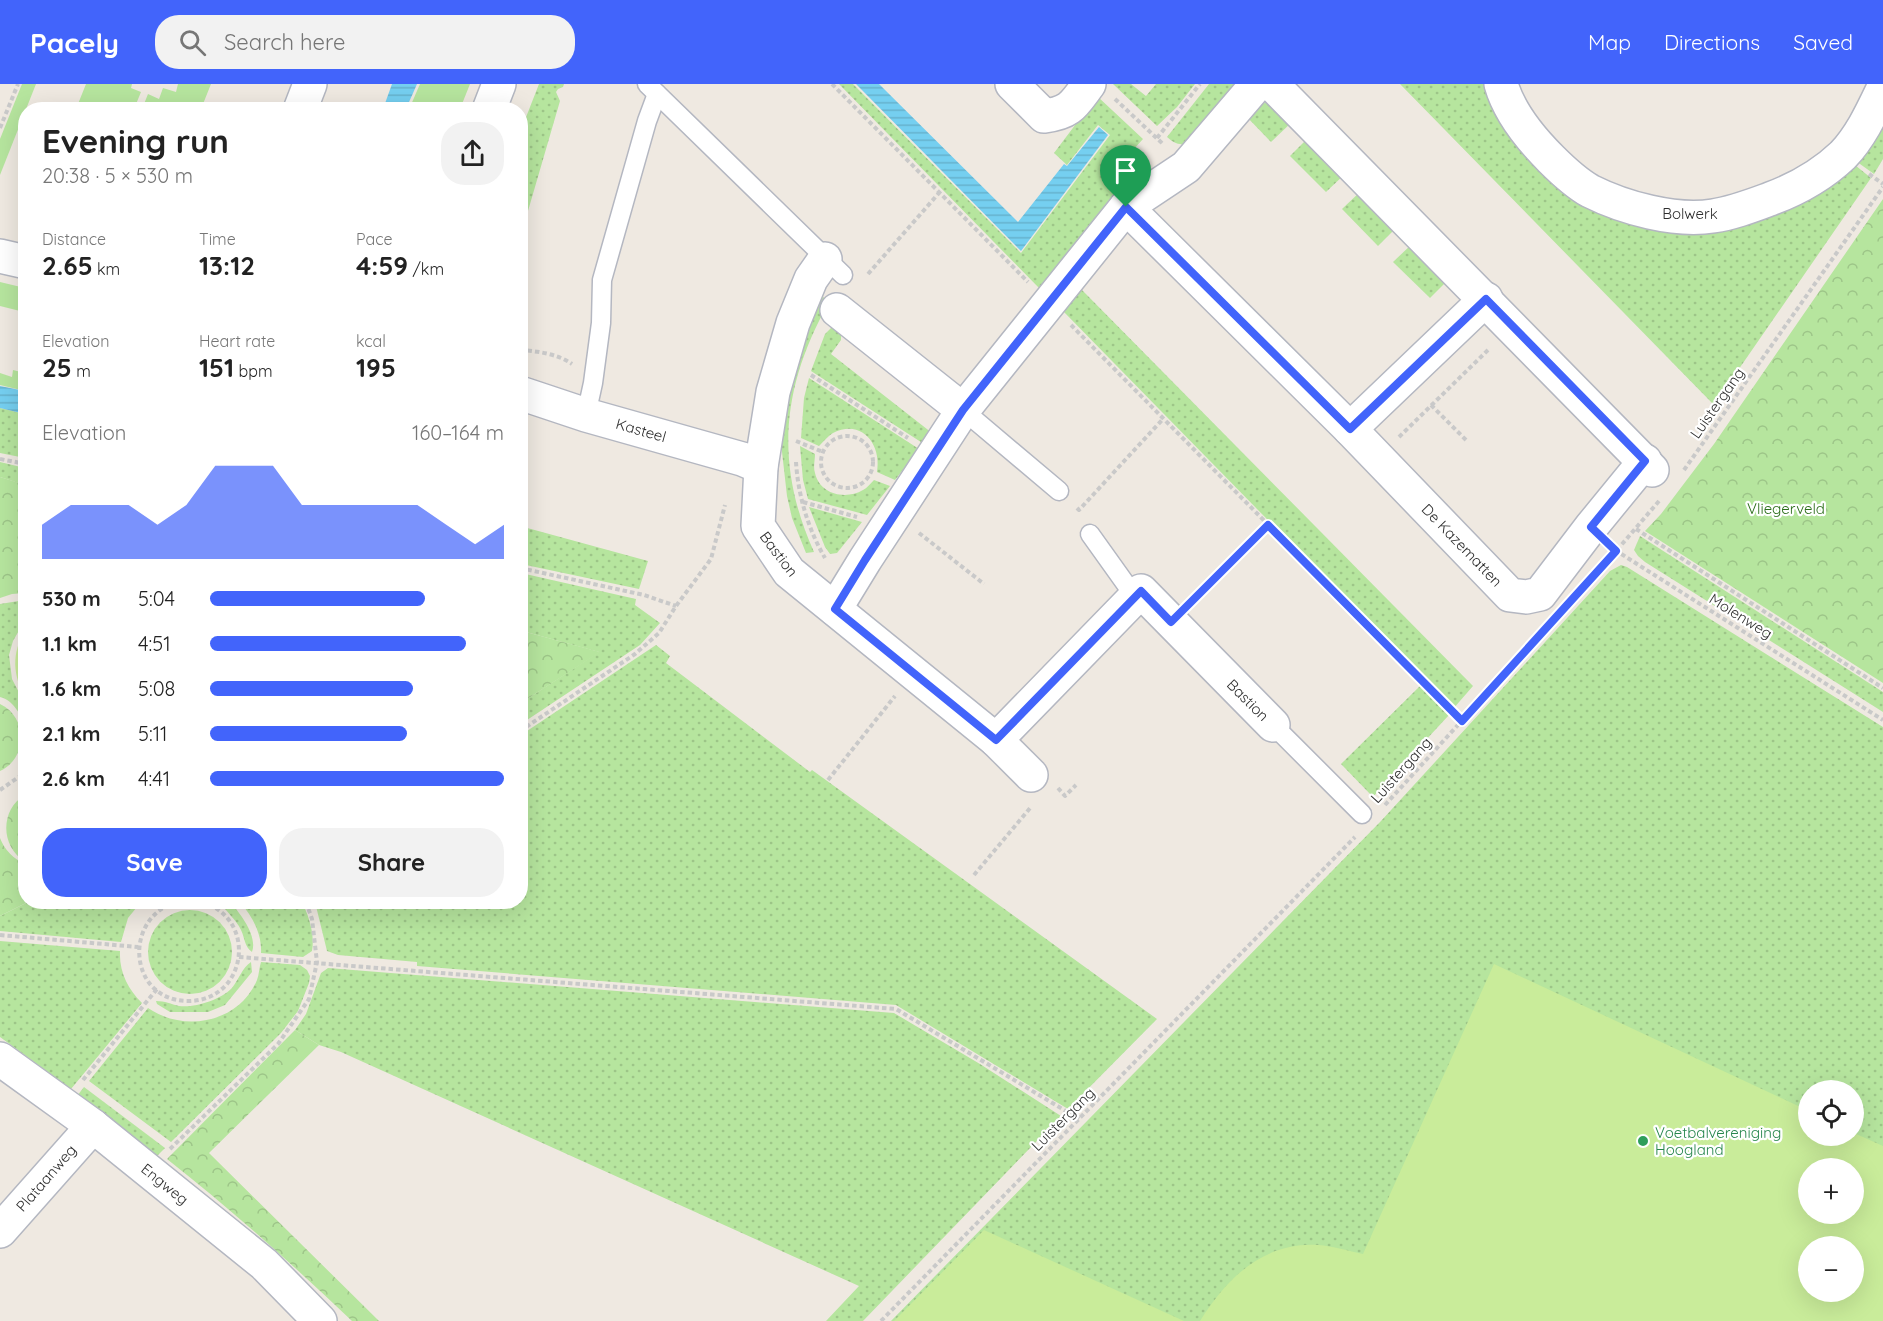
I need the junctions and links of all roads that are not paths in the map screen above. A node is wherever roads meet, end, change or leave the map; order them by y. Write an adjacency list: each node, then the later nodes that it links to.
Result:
1 (310, 84): 10 (street)
2 (499, 84): 11 (street)
3 (1012, 84): 7 (street)
4 (1257, 84): 12 (street)
5 (1272, 84): 16 (street)
6 (1501, 84): 9 (street, Bolwerk)
7 (1098, 88)
8 (652, 89): 15 (lane); 20 (lane)
9 (1883, 89)
10 (303, 102)
11 (492, 102)
12 (1126, 207): 19 (street); 21 (street, De Kazematten)
13 (0, 256): 14 (street)
14 (18, 260)
15 (834, 267): 22 (street)
16 (1486, 299): 21 (street); 21 (street, De Kazematten)
17 (837, 310): 19 (street)
18 (528, 396): 20 (street, Kasteel)
19 (963, 410): 23 (lane); 26 (street)
20 (586, 415): 22 (street, Kasteel)
21 (1350, 429)
22 (749, 463): 26 (street, Bastion)
23 (1059, 491)
24 (1090, 534): 25 (lane)
25 (1135, 597): 27 (street, Bastion); 28 (street)
26 (840, 600): 28 (street, Bastion)
27 (1273, 724): 30 (lane, Bastion)
28 (996, 740): 29 (street, Bastion)
29 (1041, 789)
30 (1361, 823)
31 (0, 1059): 32 (street, Engweg)
32 (93, 1126): 33 (street, Plataanweg); 34 (street, Engweg)
33 (0, 1231)
34 (320, 1321)

